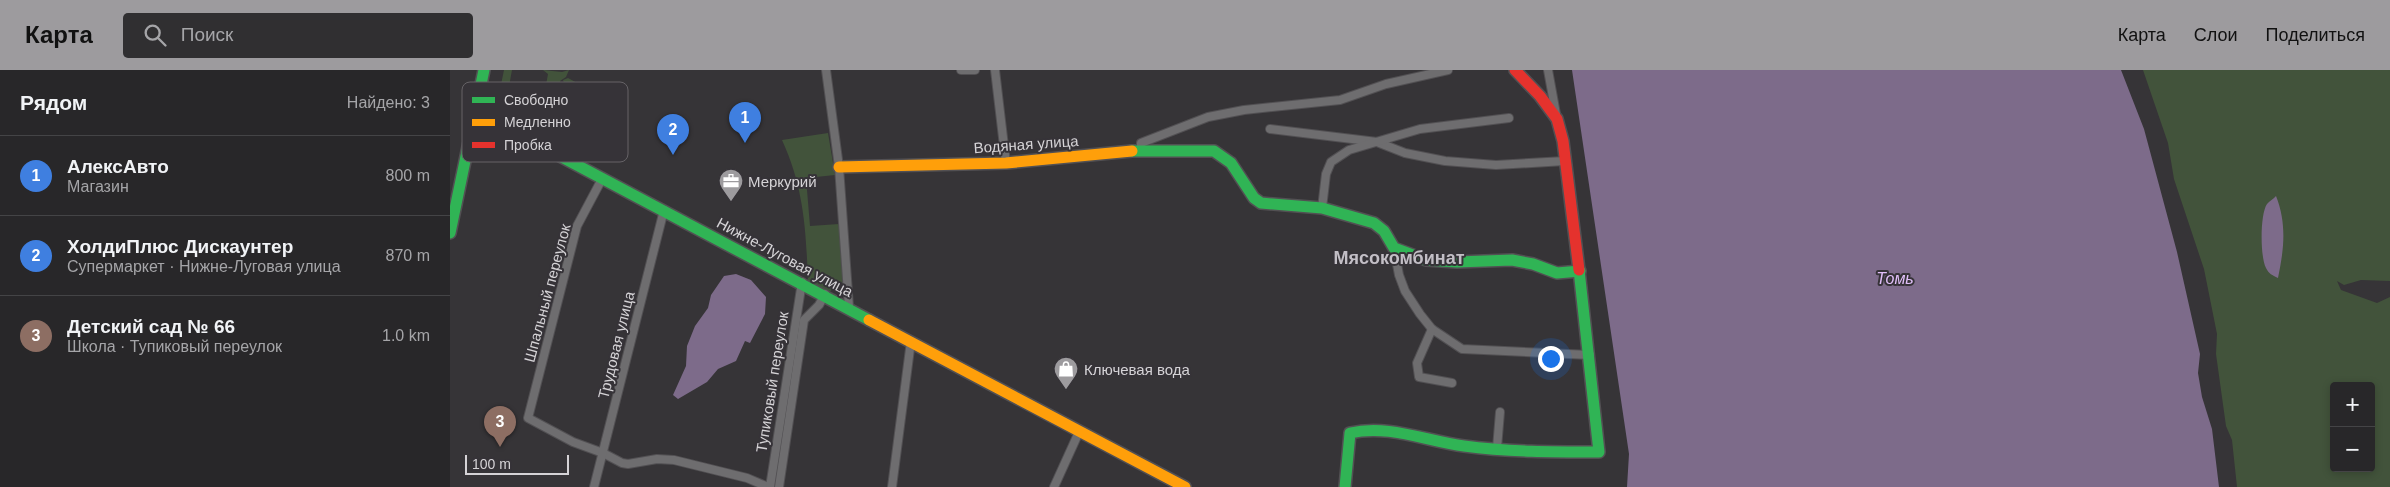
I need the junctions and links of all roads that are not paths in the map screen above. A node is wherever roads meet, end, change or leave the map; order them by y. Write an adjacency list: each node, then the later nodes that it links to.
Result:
1 (826, 70): 17 (street)
2 (961, 70): 3 (street)
3 (974, 70)
4 (995, 70): 16 (street)
5 (1448, 70): 12 (street)
6 (1515, 70): 9 (street)
7 (1548, 70): 9 (street)
8 (1509, 118): 11 (street)
9 (1557, 119): 13 (street)
10 (1270, 129): 11 (street)
11 (1377, 142): 13 (street); 19 (street)
12 (1141, 150): 16 (street, Водяная улица); 19 (street, Водяная улица)
13 (1565, 161): 23 (street)
14 (465, 162): 21 (street)
15 (570, 162): 18 (street, Нижне-Луговая улица)
16 (1006, 162): 17 (street, Водяная улица)
17 (839, 167): 26 (street)
18 (602, 179): 20 (street, Нижне-Луговая улица); 32 (street, Шпальный переулок)
19 (1322, 208): 22 (street)
20 (664, 210): 24 (street, Нижне-Луговая улица); 35 (street, Трудовая улица)
21 (450, 233)
22 (1394, 248): 23 (street); 27 (street)
23 (1580, 271): 29 (street)
24 (802, 282): 25 (street, Нижне-Луговая улица); 37 (street, Тупиковый переулок)
25 (825, 294): 26 (street, Нижне-Луговая улица); 38 (street, Тупиковый переулок)
26 (849, 307): 28 (street, Нижне-Луговая улица)
27 (1432, 328): 29 (street); 30 (street)
28 (911, 341): 33 (street, Нижне-Луговая улица); 39 (street)
29 (1590, 355): 34 (street)
30 (1452, 383)
31 (1500, 412): 34 (street)
32 (528, 418): 35 (street, Тупиковый переулок)
33 (1079, 432): 40 (street); 41 (street, Нижне-Луговая улица)
34 (1497, 448): 42 (street)
35 (603, 453): 36 (street, Трудовая улица); 37 (street, Тупиковый переулок)
36 (594, 487)
37 (769, 487)
38 (778, 487)
39 (892, 487)
40 (1054, 487)
41 (1184, 487)
42 (1345, 487)

